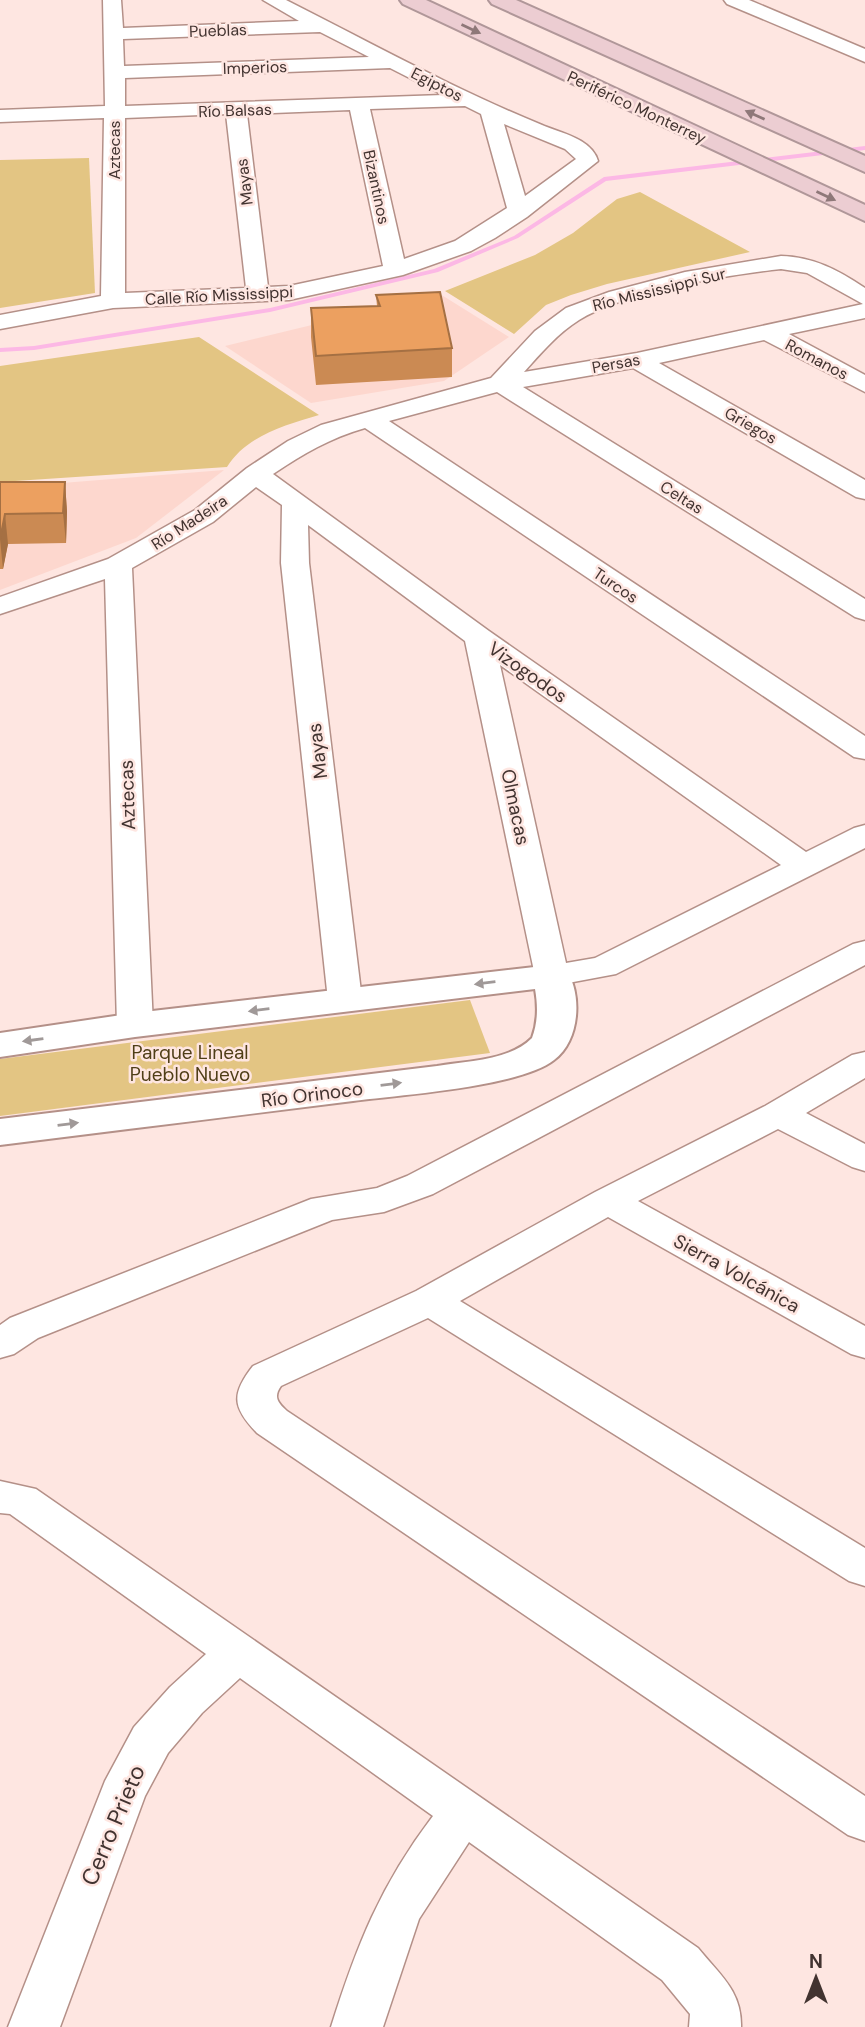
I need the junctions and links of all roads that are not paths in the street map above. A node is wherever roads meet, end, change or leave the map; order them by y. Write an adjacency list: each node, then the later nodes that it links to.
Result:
1 (112, 0): 9 (street, Aztecas)
2 (272, 0): 8 (street, Egiptos)
3 (410, 0): 22 (highway, Periférico Monterrey, one-way to 22)
4 (499, 0): 19 (highway, one-way to 4)
5 (733, 0): 7 (street)
6 (788, 0): 7 (street)
7 (752, 8): 10 (street)
8 (325, 26): 9 (street, Pueblas); 11 (street, Egiptos)
9 (111, 34): 12 (street, Aztecas)
10 (865, 56)
11 (395, 62): 12 (street, Imperios); 13 (street, Egiptos)
12 (115, 72): 17 (street, Aztecas)
13 (469, 100): 14 (street, Río Balsas); 16 (street, Egiptos)
14 (359, 105): 15 (street, Río Balsas); 23 (street, Bizantinos)
15 (236, 110): 17 (street, Río Balsas); 24 (street, Mayas)
16 (490, 111): 20 (street, Egiptos); 21 (street)
17 (114, 114): 18 (street, Río Balsas); 26 (street, Aztecas)
18 (0, 116)
19 (865, 165)
20 (578, 168): 21 (street, Calle Río Mississippi)
21 (519, 212): 23 (street, Calle Río Mississippi)
22 (865, 214)
23 (395, 270): 24 (street, Calle Río Mississippi)
24 (258, 296): 26 (street, Calle Río Mississippi)
25 (865, 298): 31 (street, Río Mississippi Sur)
26 (113, 301): 28 (street, Calle Río Mississippi)
27 (865, 311): 29 (street, Persas)
28 (0, 322)
29 (769, 333): 30 (street, Persas); 32 (street, Romanos)
30 (636, 360): 31 (street, Persas); 35 (street, Griegos)
31 (500, 383): 33 (street, Persas); 39 (street, Celtas)
32 (865, 385)
33 (367, 418): 34 (street, Río Madeira); 41 (street, Turcos)
34 (256, 474): 36 (street, Vizogodos); 37 (street, Río Madeira)
35 (865, 491)
36 (295, 502): 40 (street, Vizogodos); 46 (street, Mayas)
37 (118, 565): 38 (street, Río Madeira); 47 (street, Aztecas)
38 (0, 606)
39 (865, 611)
40 (479, 638): 43 (street, Vizogodos); 45 (street, Olmacas)
41 (865, 750)
42 (865, 835): 43 (street)
43 (803, 865): 45 (street)
44 (865, 951): 55 (street)
45 (552, 976): 46 (street, one-way to 46); 51 (street, Río Orinoco, one-way to 45)
46 (345, 1000): 47 (street, one-way to 47)
47 (135, 1025): 48 (street, one-way to 48)
48 (0, 1045)
49 (865, 1063): 50 (street)
50 (778, 1114): 52 (street); 53 (street)
51 (0, 1132)
52 (865, 1159)
53 (608, 1201): 54 (street); 56 (street, Sierra Volcánica)
54 (430, 1301): 58 (street); 61 (street)
55 (0, 1344)
56 (865, 1344)
57 (0, 1497): 59 (street)
58 (865, 1569)
59 (238, 1653): 60 (street); 62 (street, Cerro Prieto)
60 (464, 1812): 63 (street); 64 (street)
61 (865, 1821)
62 (34, 2027)
63 (357, 2027)
64 (715, 2027)

